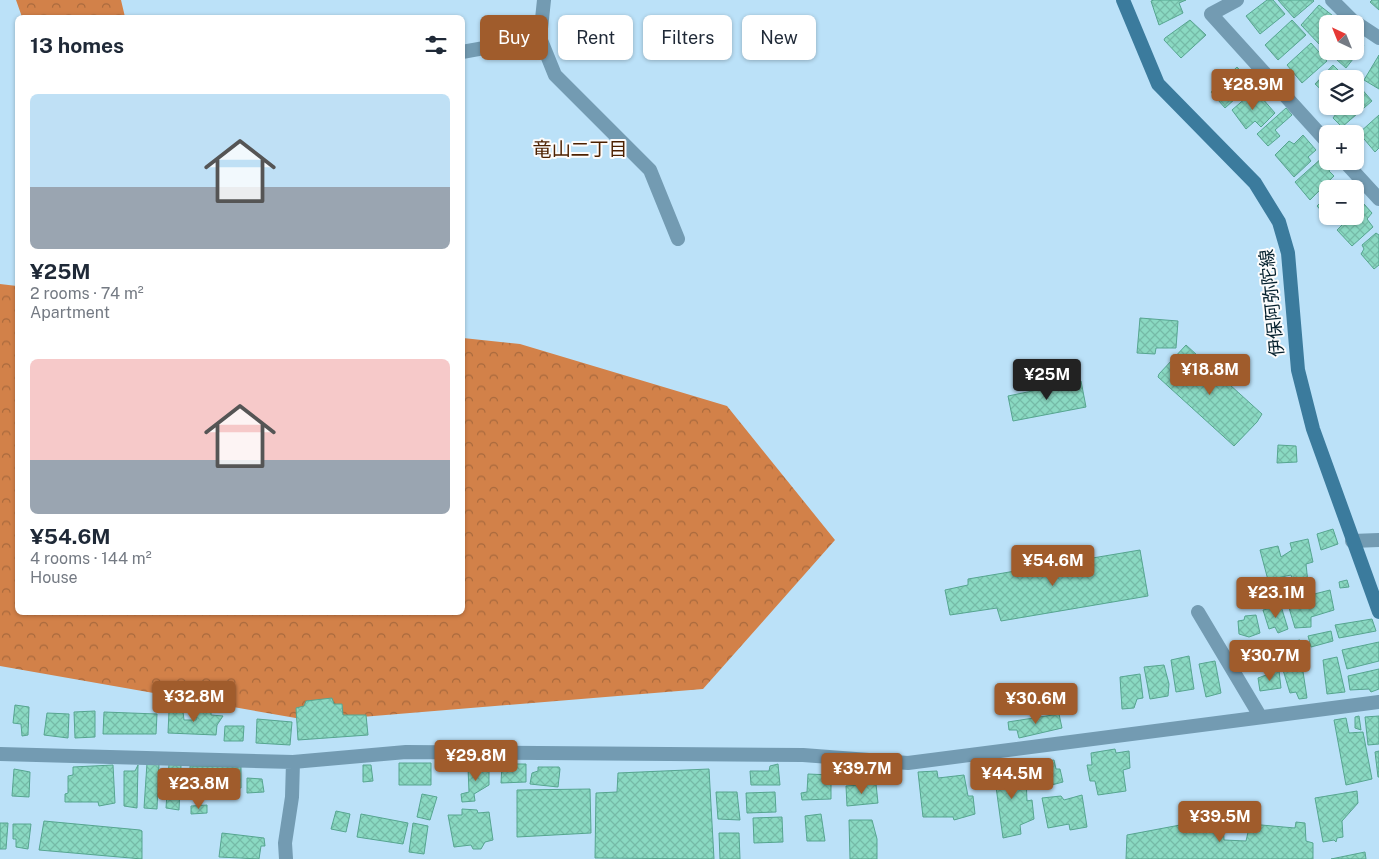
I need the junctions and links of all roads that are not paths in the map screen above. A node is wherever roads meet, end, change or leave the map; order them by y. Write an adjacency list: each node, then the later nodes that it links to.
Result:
1 (544, 0): 5 (street)
2 (1123, 0): 15 (main road, 伊保阿弥陀線)
3 (1237, 0): 10 (street)
4 (1332, 0): 6 (street)
5 (542, 15)
6 (1379, 38)
7 (480, 49): 8 (street)
8 (465, 51)
9 (548, 56): 13 (street)
10 (1319, 132)
11 (1352, 170): 12 (street)
12 (1379, 199)
13 (678, 239)
14 (1379, 540): 15 (street)
15 (1352, 541): 17 (main road, 伊保阿弥陀線)
16 (1198, 612): 19 (street)
17 (1379, 612)
18 (1379, 702): 19 (street)
19 (1260, 716): 21 (street)
20 (0, 754): 21 (street)
21 (293, 762): 22 (street)
22 (286, 859)

